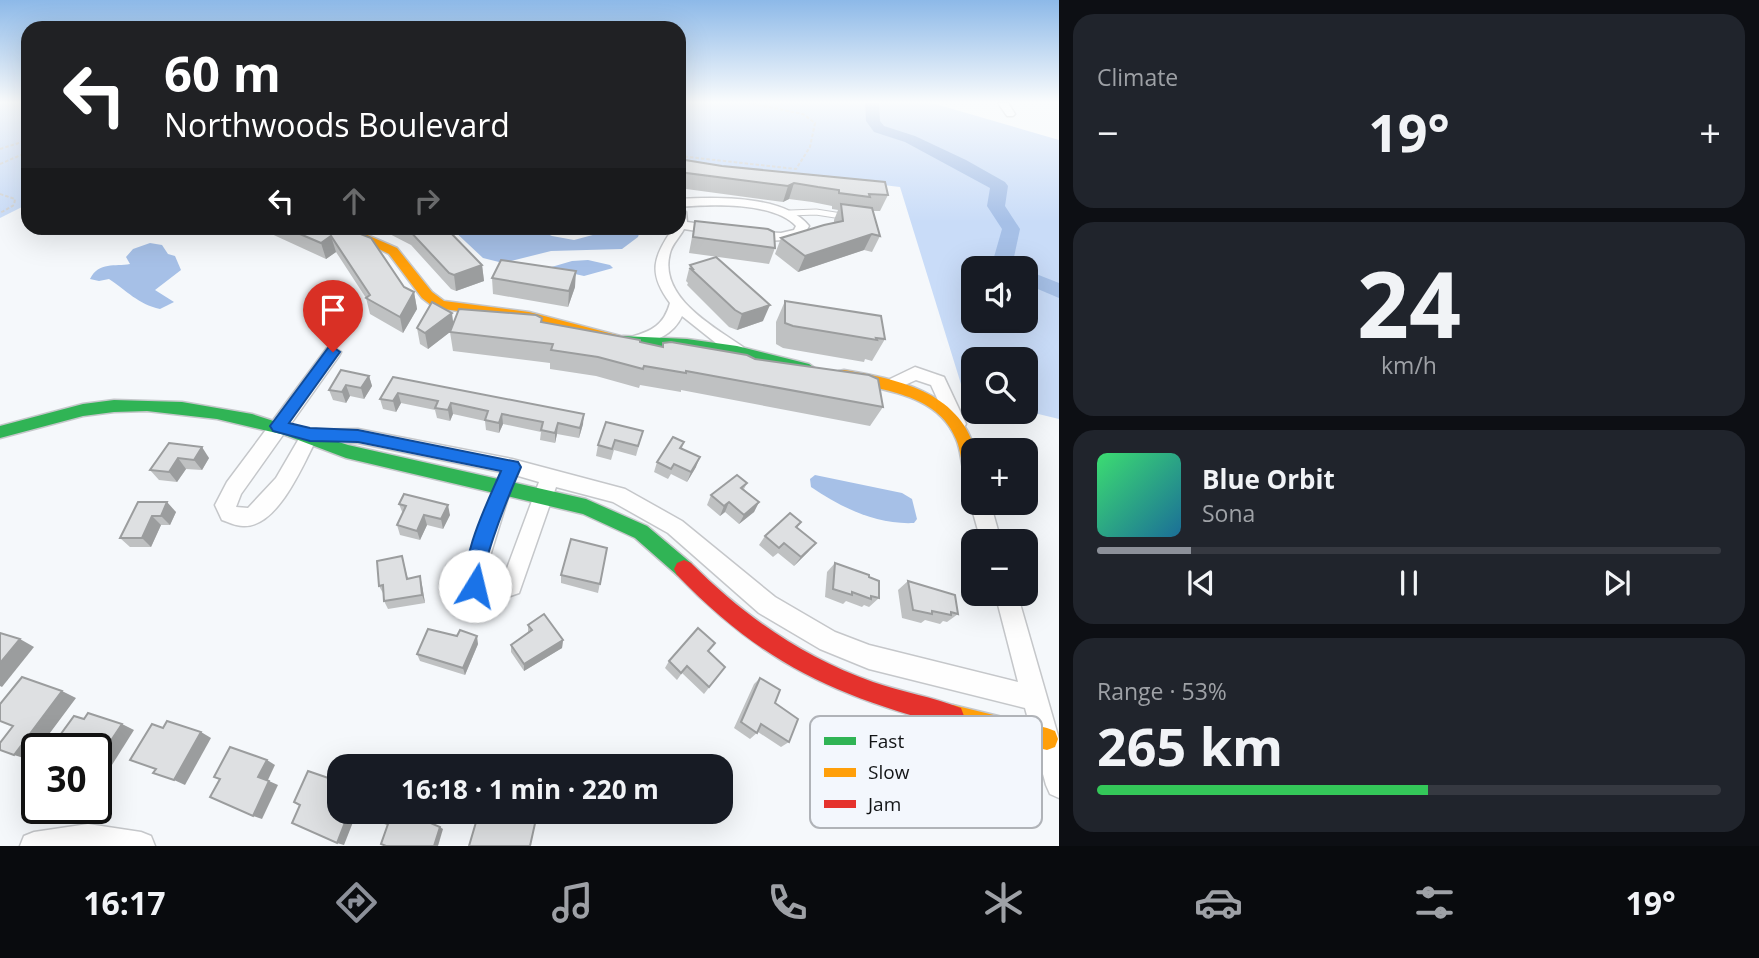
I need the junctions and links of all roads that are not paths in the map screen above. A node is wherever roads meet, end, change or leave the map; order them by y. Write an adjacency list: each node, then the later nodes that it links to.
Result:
1 (686, 203): 2 (street)
2 (790, 214): 3 (lane); 4 (street)
3 (851, 217)
4 (686, 226)
5 (358, 235): 8 (street)
6 (673, 235): 7 (street)
7 (677, 304): 8 (street); 9 (street)
8 (636, 341): 9 (street)
9 (737, 351): 11 (street)
10 (333, 352): 12 (street)
11 (896, 383): 13 (street); 13 (street)
12 (278, 426): 14 (street); 15 (street); 15 (street)
13 (960, 430): 16 (street)
14 (0, 432)
15 (310, 435): 17 (street); 19 (street)
16 (962, 438)
17 (512, 467): 18 (street); 19 (street)
18 (547, 486): 19 (street); 19 (street); 21 (street); 22 (street)
19 (503, 488)
20 (1010, 606): 21 (street)
21 (1036, 698): 23 (street)
22 (960, 716)
23 (1041, 716)
24 (1042, 720): 26 (street)
25 (1042, 738): 26 (street)
26 (1047, 739): 27 (street)
27 (1059, 785)
28 (34, 846): 29 (street)
29 (141, 846)

